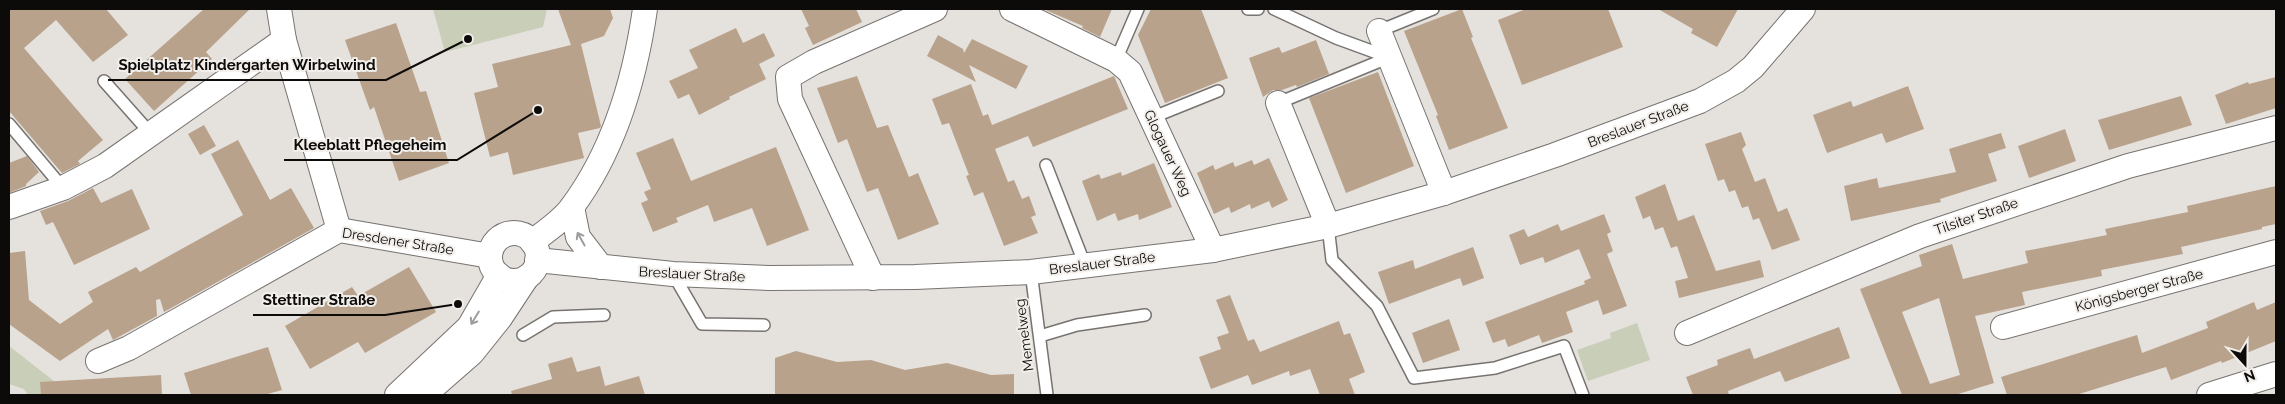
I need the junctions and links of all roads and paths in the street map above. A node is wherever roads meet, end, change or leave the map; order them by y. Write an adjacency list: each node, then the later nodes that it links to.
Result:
1 (279, 9): 12 (street)
2 (645, 9): 26 (street)
3 (935, 9): 37 (street)
4 (1012, 9): 14 (street, Glogauer Weg)
5 (1138, 9): 14 (lane)
6 (1248, 9): 7 (lane)
7 (1258, 9)
8 (1274, 9): 13 (lane)
9 (1433, 9): 11 (lane)
10 (1803, 9): 24 (street, Breslauer Straße)
11 (1379, 31): 13 (street)
12 (284, 40): 21 (street); 28 (street)
13 (1390, 57): 17 (lane); 24 (street)
14 (1116, 60): 18 (street, Glogauer Weg)
15 (104, 81): 21 (lane)
16 (1218, 91): 18 (lane)
17 (1278, 103): 27 (street)
18 (1151, 118): 29 (street, Glogauer Weg)
19 (9, 124): 23 (lane)
20 (2276, 128): 42 (street, Tilsiter Straße)
21 (151, 134): 23 (street)
22 (1046, 166): 33 (lane)
23 (63, 188): 25 (street)
24 (1444, 193): 27 (street, Breslauer Straße)
25 (9, 207)
26 (572, 207): 31 (street); 34 (street, one-way to 26)
27 (1328, 226): 29 (street, Breslauer Straße); 51 (lane)
28 (339, 230): 32 (street, Dresdener Straße); 45 (street, Dresdener Straße)
29 (1213, 250): 33 (street, Breslauer Straße)
30 (2276, 252): 41 (street, Königsberger Straße)
31 (532, 259): 32 (street); 32 (street); 34 (street, Breslauer Straße); 49 (street)
32 (494, 265): 48 (street, one-way to 48)
33 (1085, 265): 35 (street, Breslauer Straße)
34 (601, 267): 36 (street, Breslauer Straße)
35 (1032, 272): 37 (street, Breslauer Straße); 44 (lane, Memelweg)
36 (673, 274): 37 (street, Breslauer Straße); 40 (lane)
37 (873, 278)
38 (604, 315): 43 (lane)
39 (1145, 315): 44 (lane)
40 (764, 326)
41 (2003, 327)
42 (1687, 333)
43 (523, 335)
44 (1040, 336): 50 (lane, Memelweg)
45 (98, 361)
46 (2276, 374): 47 (street)
47 (2214, 394)
48 (397, 395)
49 (424, 395)
50 (1047, 395)
51 (1583, 395)

